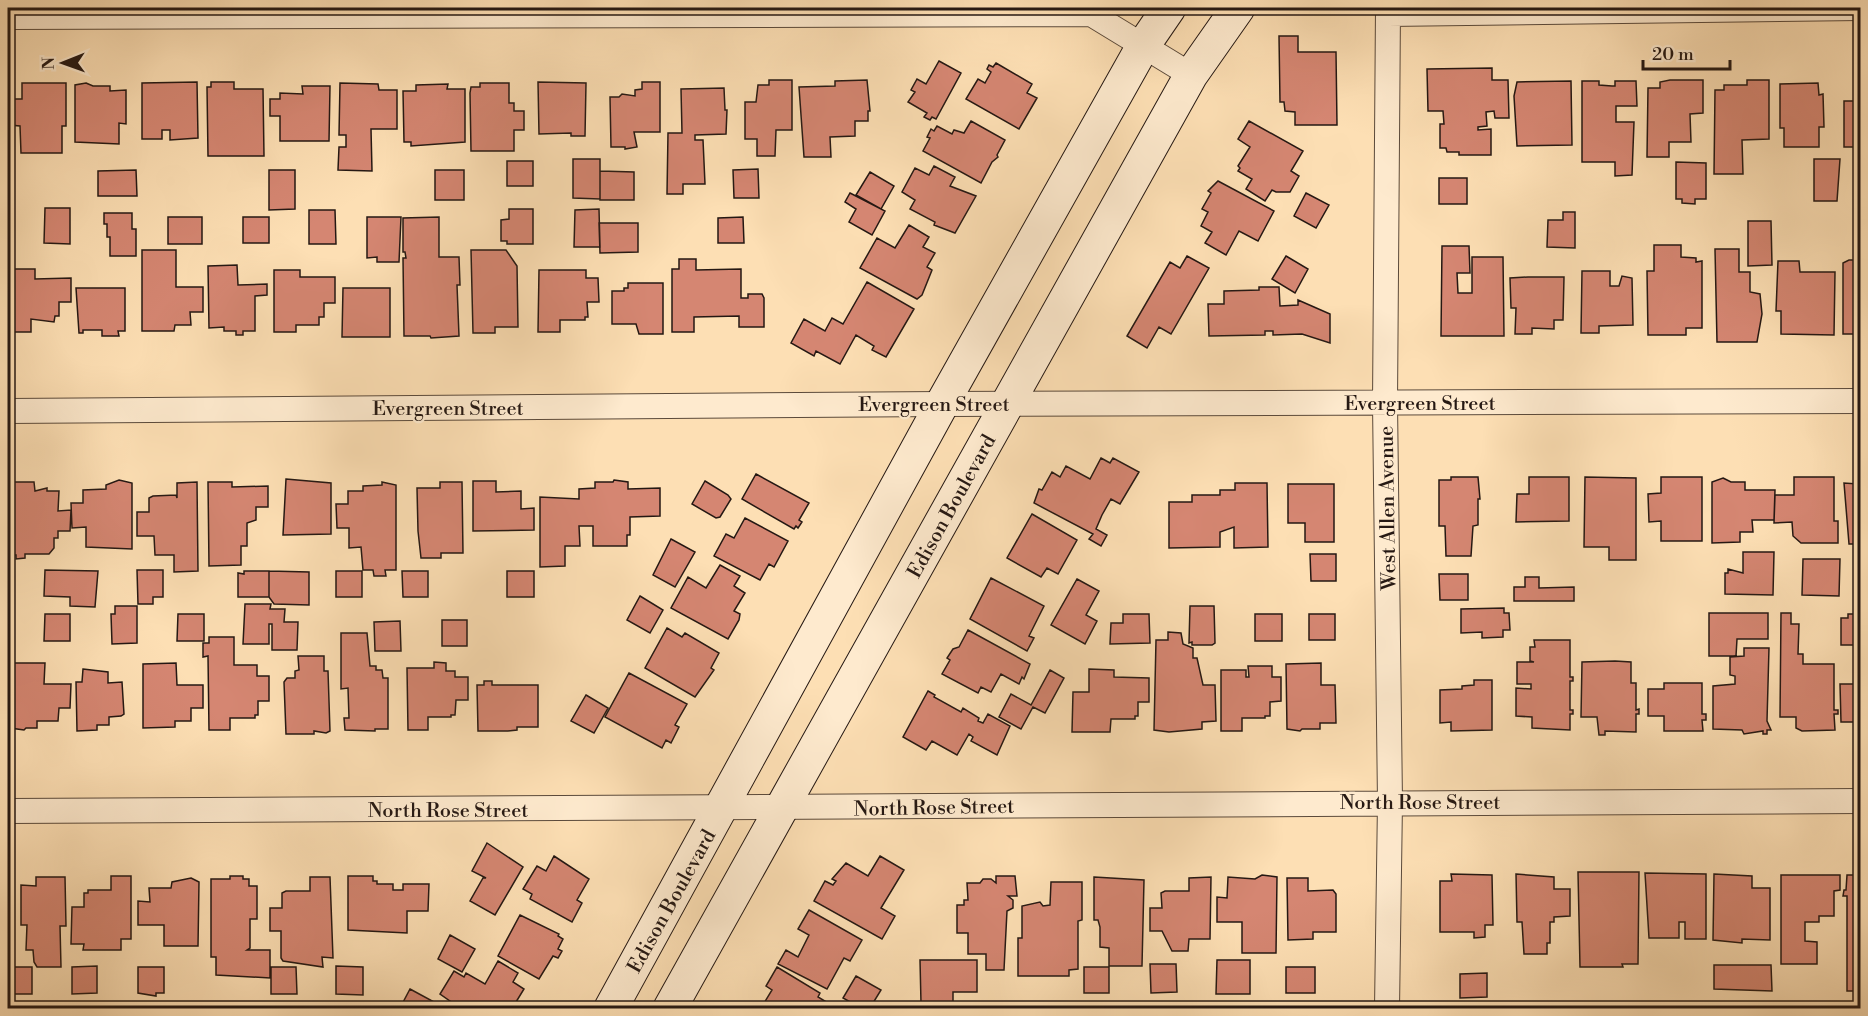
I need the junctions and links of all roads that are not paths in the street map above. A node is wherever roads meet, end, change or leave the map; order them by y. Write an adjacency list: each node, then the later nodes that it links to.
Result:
1 (1169, 8): 6 (main road, Edison Boulevard)
2 (1238, 8): 7 (main road, Edison Boulevard)
3 (1860, 8): 4 (street)
4 (1388, 11): 9 (street, West Allen Avenue)
5 (8, 17): 6 (street)
6 (1143, 46): 7 (street); 10 (main road, Edison Boulevard)
7 (1191, 75): 11 (main road, Edison Boulevard)
8 (1860, 401): 9 (street, Evergreen Street)
9 (1385, 403): 11 (street, Evergreen Street); 14 (street, West Allen Avenue)
10 (942, 404): 11 (street, Evergreen Street); 12 (street, Evergreen Street); 16 (main road, Edison Boulevard)
11 (1008, 404): 15 (main road, Edison Boulevard)
12 (8, 411)
13 (1860, 801): 14 (street, North Rose Street)
14 (1390, 802): 15 (street, North Rose Street); 20 (street, West Allen Avenue)
15 (782, 808): 16 (street, North Rose Street); 19 (main road, Edison Boulevard)
16 (723, 809): 17 (street, North Rose Street); 18 (main road, Edison Boulevard)
17 (8, 811)
18 (611, 1008)
19 (670, 1008)
20 (1387, 1008)

